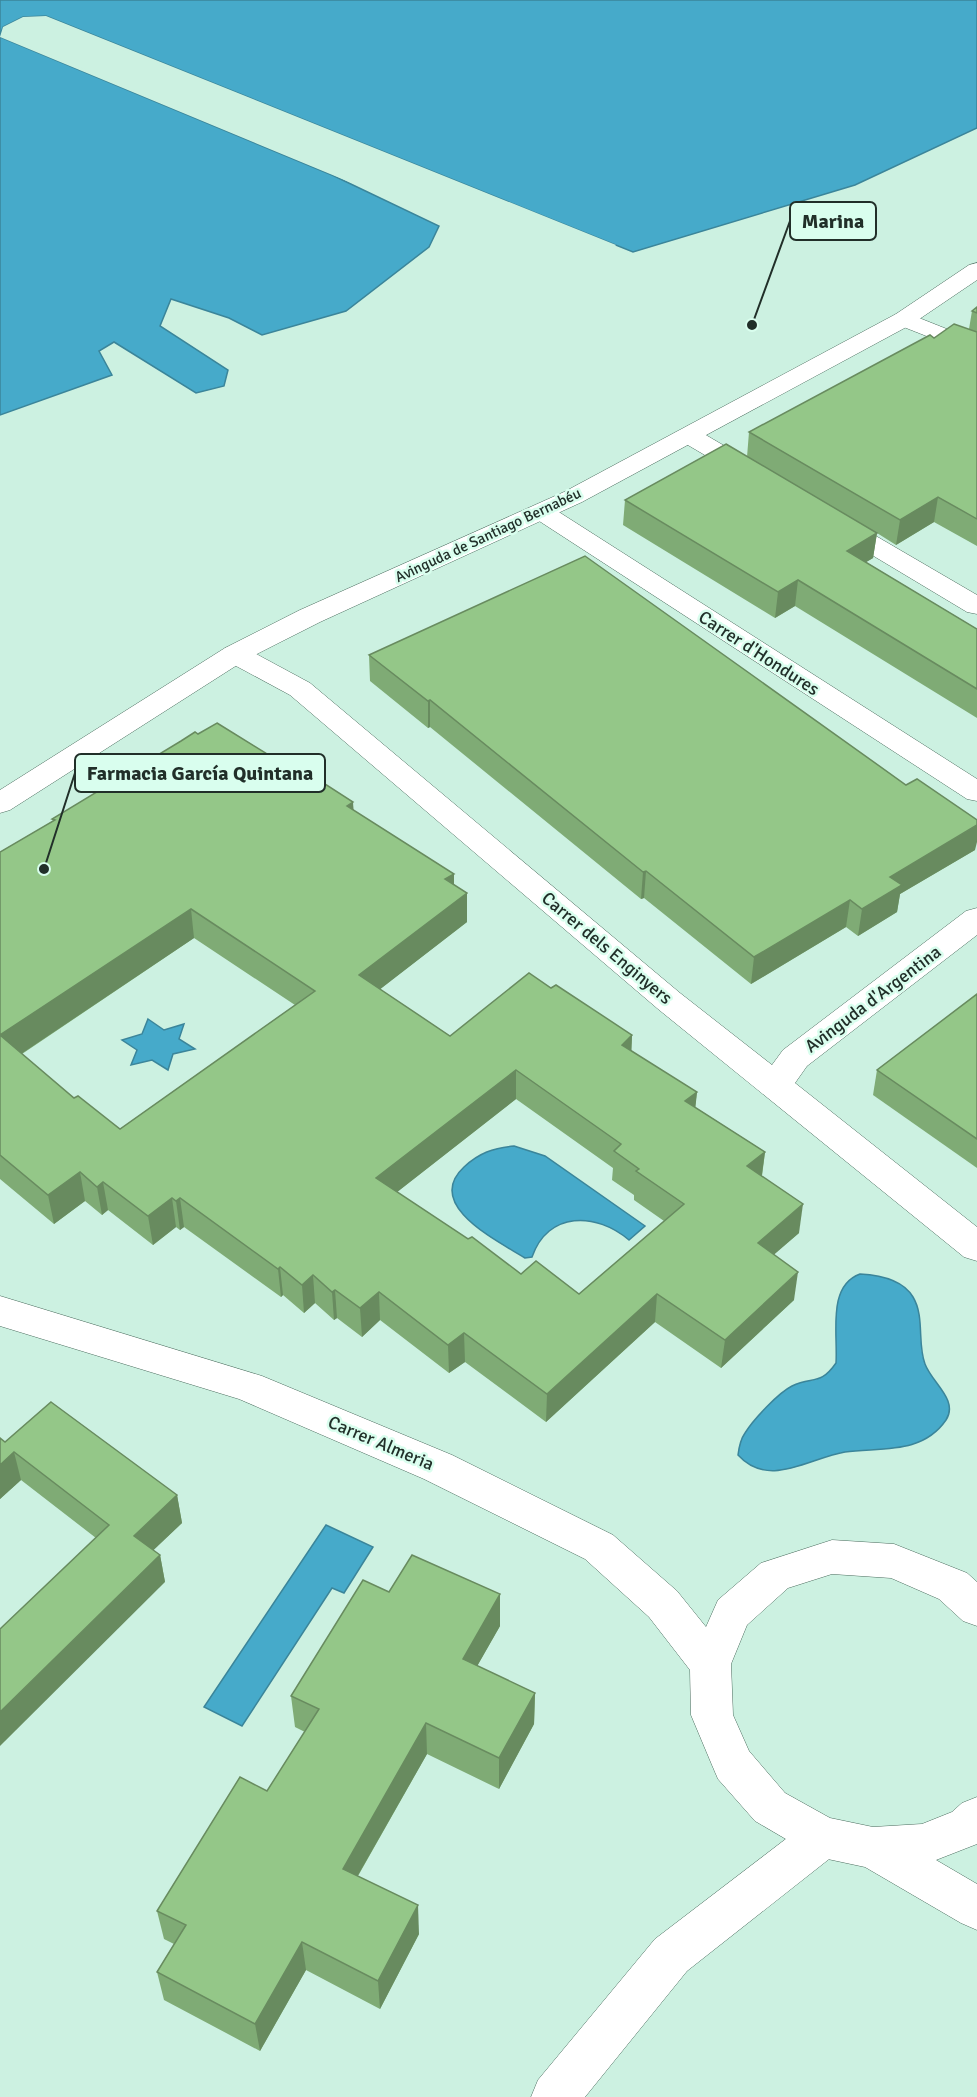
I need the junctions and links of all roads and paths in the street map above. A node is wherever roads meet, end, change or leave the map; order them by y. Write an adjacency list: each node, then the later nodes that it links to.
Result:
1 (977, 270): 2 (street, Avinguda de Santiago Bernabéu)
2 (904, 319): 3 (street); 4 (street, Avinguda de Santiago Bernabéu)
3 (977, 349)
4 (690, 436): 5 (street); 7 (street, Avinguda de Santiago Bernabéu)
5 (774, 486)
6 (814, 510): 8 (street)
7 (542, 512): 9 (street, Avinguda de Santiago Bernabéu); 10 (street, Carrer d'Hondures)
8 (977, 606)
9 (235, 654): 11 (street, Avinguda de Santiago Bernabéu); 13 (street, Carrer dels Enginyers)
10 (977, 792)
11 (0, 803)
12 (977, 920): 13 (street, Avinguda d'Argentina)
13 (776, 1085): 14 (street, Carrer dels Enginyers)
14 (977, 1247)
15 (0, 1311): 17 (street, Carrer Almeria)
16 (977, 1608): 17 (street)
17 (710, 1664): 19 (street)
18 (977, 1818): 20 (street)
19 (823, 1837): 20 (street); 22 (street)
20 (873, 1848): 21 (street)
21 (977, 1908)
22 (555, 2097)

